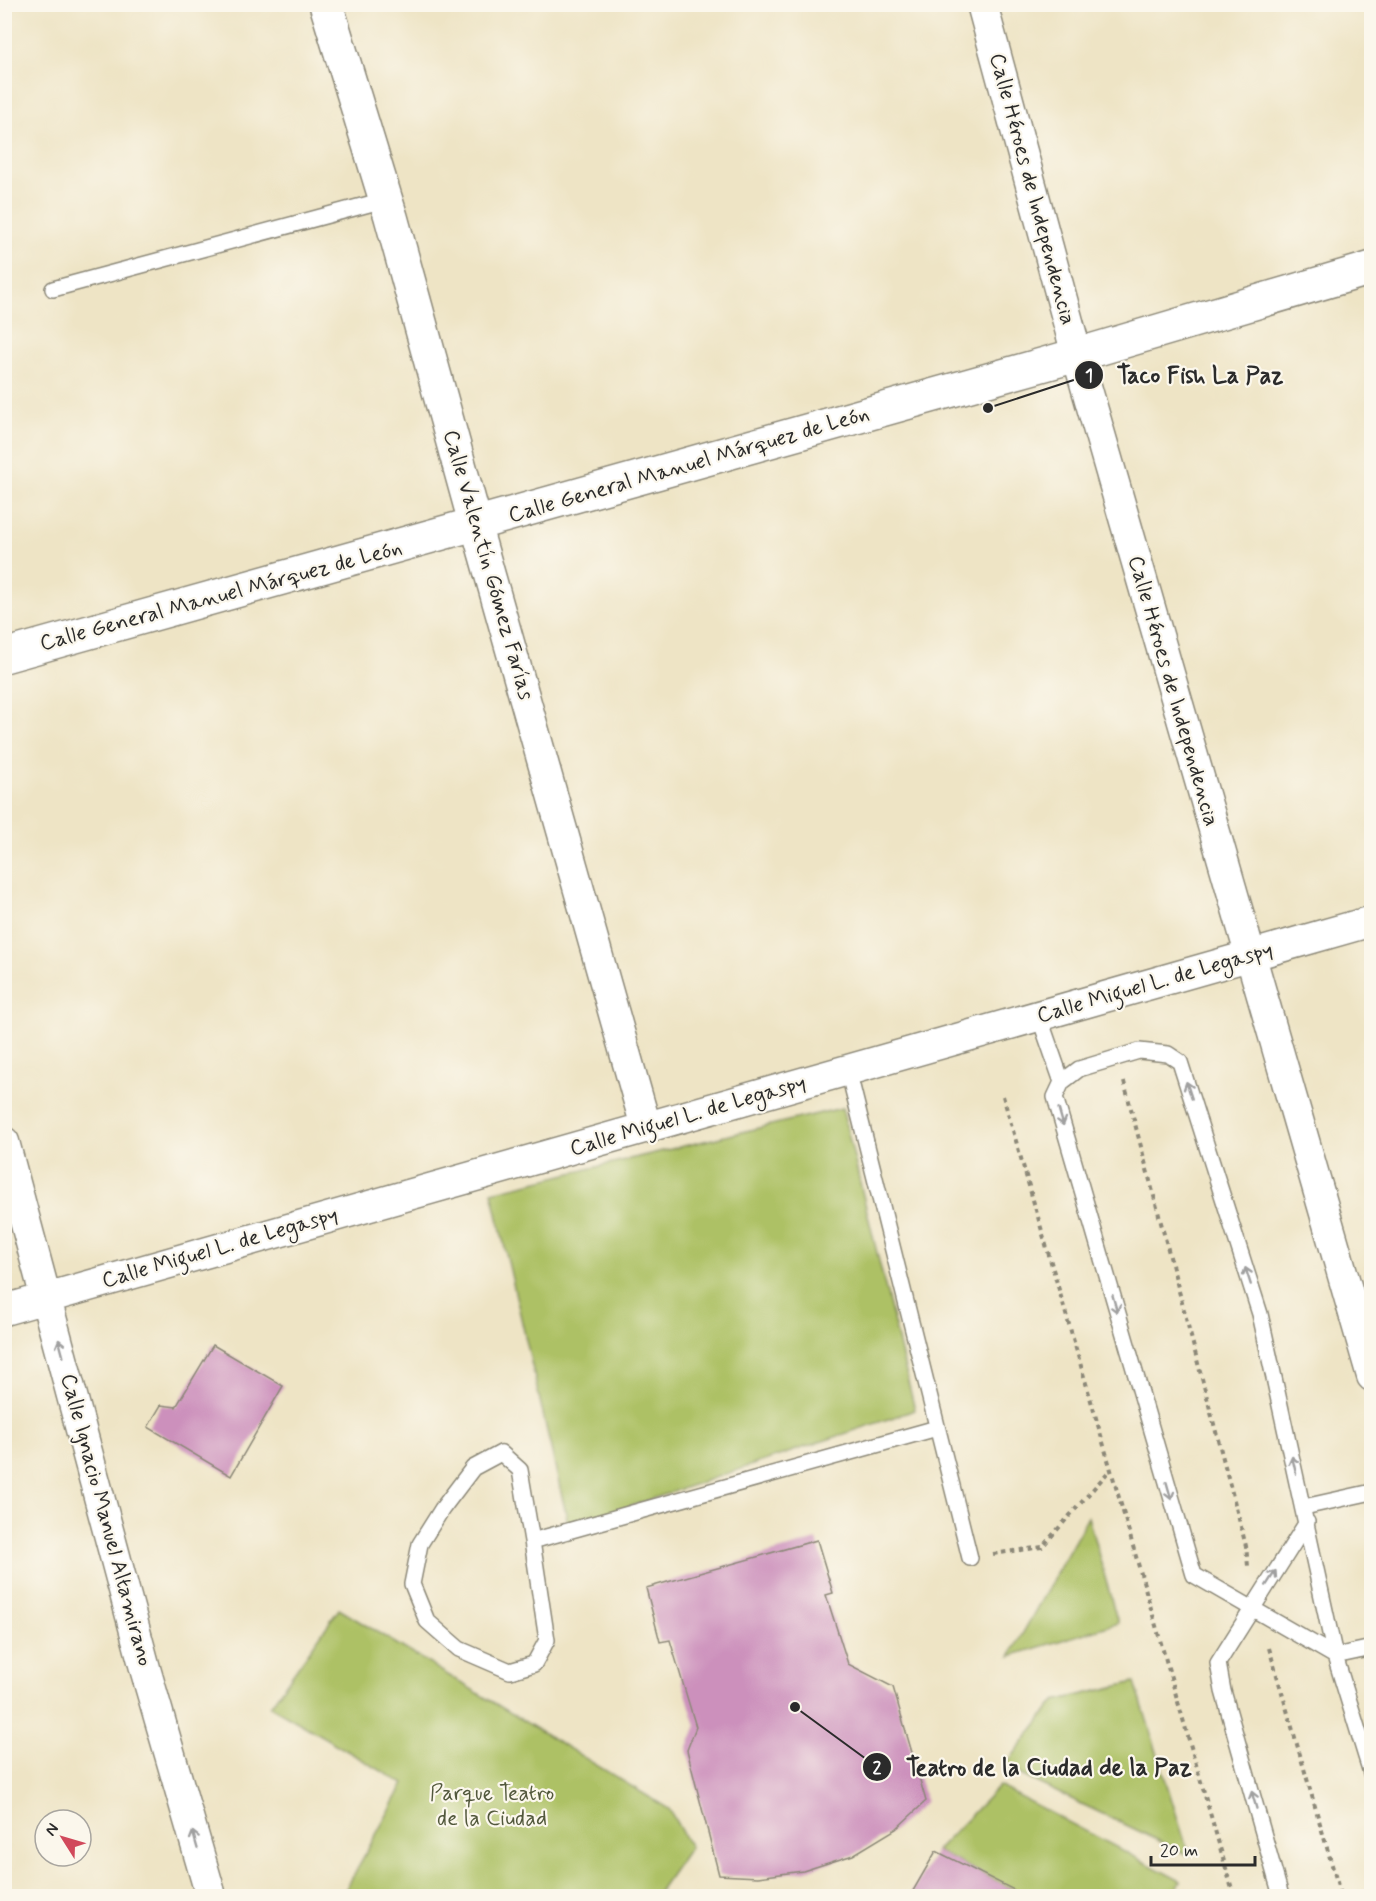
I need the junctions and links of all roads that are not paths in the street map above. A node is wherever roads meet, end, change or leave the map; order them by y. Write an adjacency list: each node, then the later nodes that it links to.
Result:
1 (326, 4): 3 (street, Calle Valentín Gómez Farías)
2 (982, 4): 6 (street, Calle Héroes de Independencia)
3 (384, 201): 5 (lane); 7 (street, Calle Valentín Gómez Farías)
4 (1371, 268): 6 (street, Calle General Manuel Márquez de León)
5 (53, 289)
6 (1077, 355): 7 (street, Calle General Manuel Márquez de León); 10 (street, Calle Héroes de Independencia)
7 (476, 525): 8 (street, Calle General Manuel Márquez de León); 14 (street, Calle Valentín Gómez Farías)
8 (4, 656)
9 (1371, 921): 10 (street, Calle Miguel L. de Legaspy)
10 (1249, 956): 11 (street, Calle Miguel L. de Legaspy); 18 (street, Calle Héroes de Independencia)
11 (1039, 1016): 12 (street, Calle Miguel L. de Legaspy); 13 (lane)
12 (848, 1070): 14 (street, Calle Miguel L. de Legaspy); 19 (lane)
13 (1062, 1082): 21 (lane, one-way to 13); 24 (lane, one-way to 24)
14 (646, 1127): 16 (street, Calle Miguel L. de Legaspy)
15 (4, 1142): 16 (street, Calle Ignacio Manuel Altamirano)
16 (47, 1298): 17 (street, Calle Miguel L. de Legaspy); 28 (street, Calle Ignacio Manuel Altamirano, one-way to 16)
17 (4, 1310)
18 (1371, 1376)
19 (937, 1428): 22 (lane); 23 (lane)
20 (1371, 1492): 21 (lane)
21 (1305, 1515): 24 (lane, one-way to 21); 26 (lane)
22 (532, 1541): 22 (lane)
23 (970, 1558)
24 (1252, 1607): 26 (lane); 29 (lane, one-way to 24)
25 (1371, 1648): 26 (lane)
26 (1335, 1656): 27 (lane)
27 (1371, 1776)
28 (211, 1896)
29 (1281, 1896)

